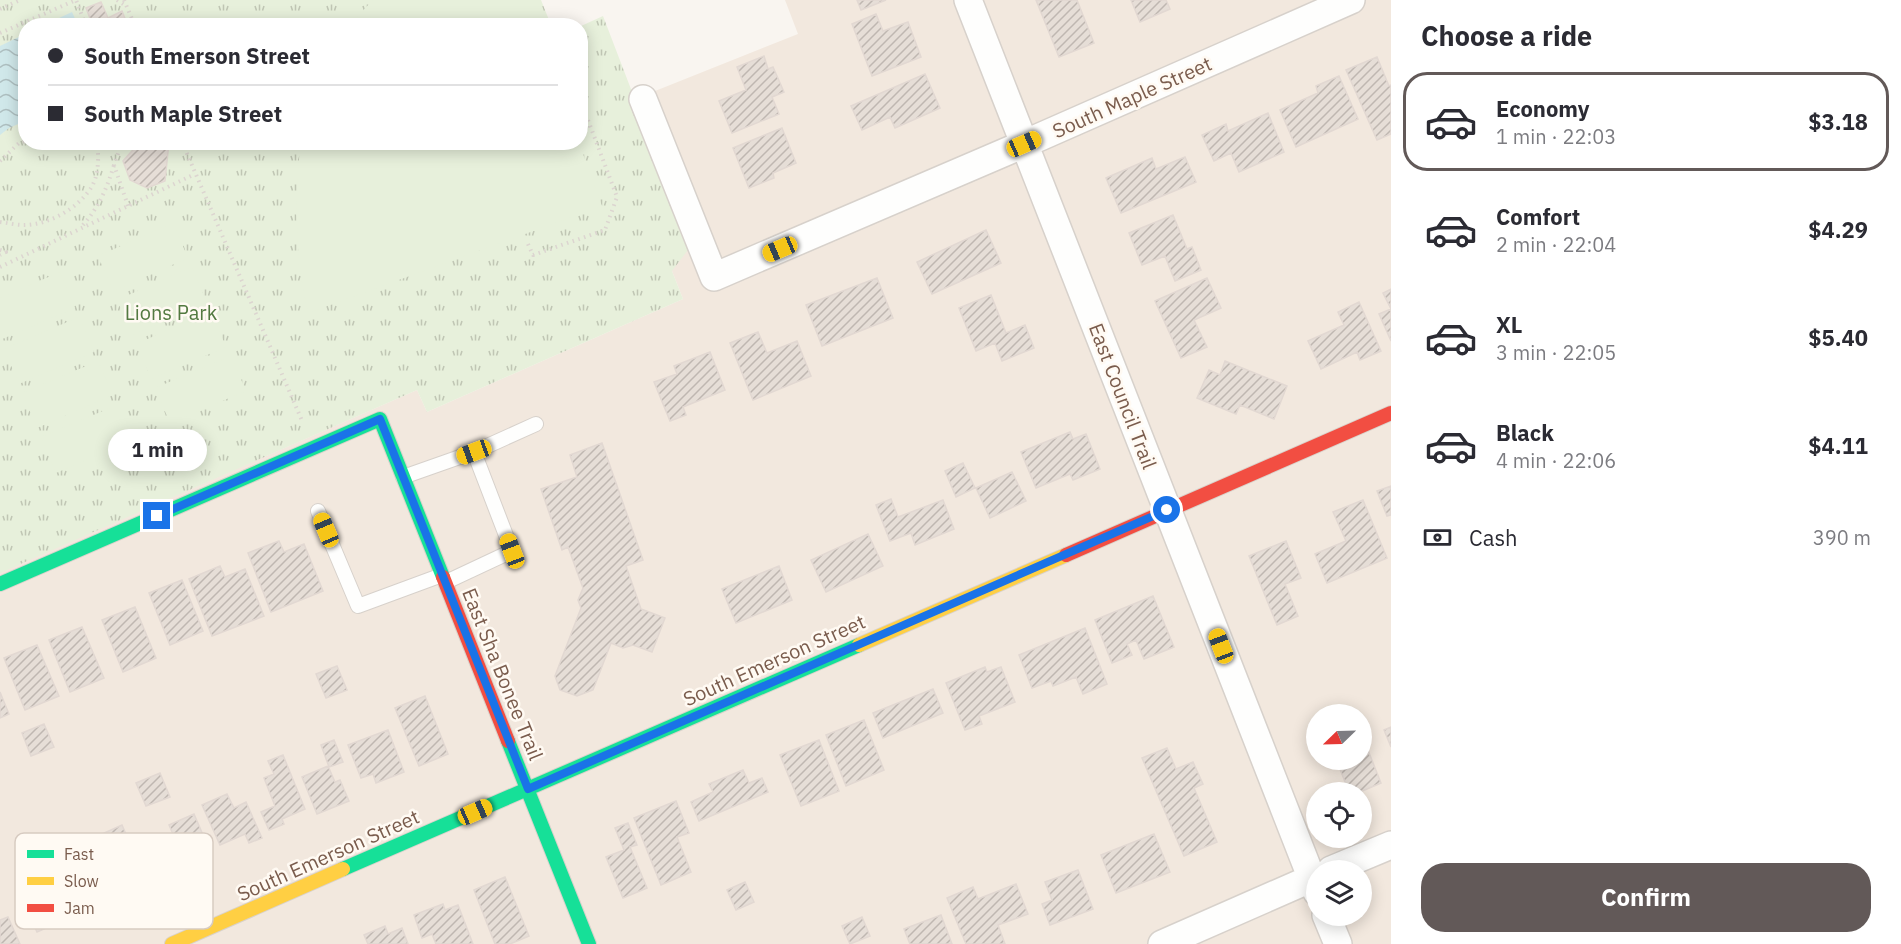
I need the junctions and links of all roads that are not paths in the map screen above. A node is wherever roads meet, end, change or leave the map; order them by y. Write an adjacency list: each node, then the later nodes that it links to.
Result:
1 (968, 0): 4 (street, East Council Trail)
2 (1351, 0): 4 (street, South Maple Street)
3 (643, 99): 4 (street, South Maple Street)
4 (1024, 144): 9 (street, East Council Trail)
5 (1391, 412): 9 (street, South Emerson Street)
6 (536, 424): 7 (lane)
7 (474, 452): 8 (lane); 11 (lane)
8 (403, 477): 11 (street, East Sha Bonee Trail); 12 (street, East Sha Bonee Trail)
9 (1167, 510): 13 (street, South Emerson Street); 15 (street, East Council Trail)
10 (318, 511): 11 (lane)
11 (444, 579): 13 (street, East Sha Bonee Trail)
12 (0, 584)
13 (528, 789): 18 (street, South Emerson Street); 22 (street, East Sha Bonee Trail)
14 (1391, 845): 16 (street)
15 (1311, 860)
16 (1359, 860)
17 (1306, 884): 23 (street)
18 (213, 926)
19 (1331, 926): 24 (street)
20 (206, 929): 21 (street, South Emerson Street)
21 (172, 944)
22 (589, 944)
23 (1162, 944)
24 (1338, 944)

